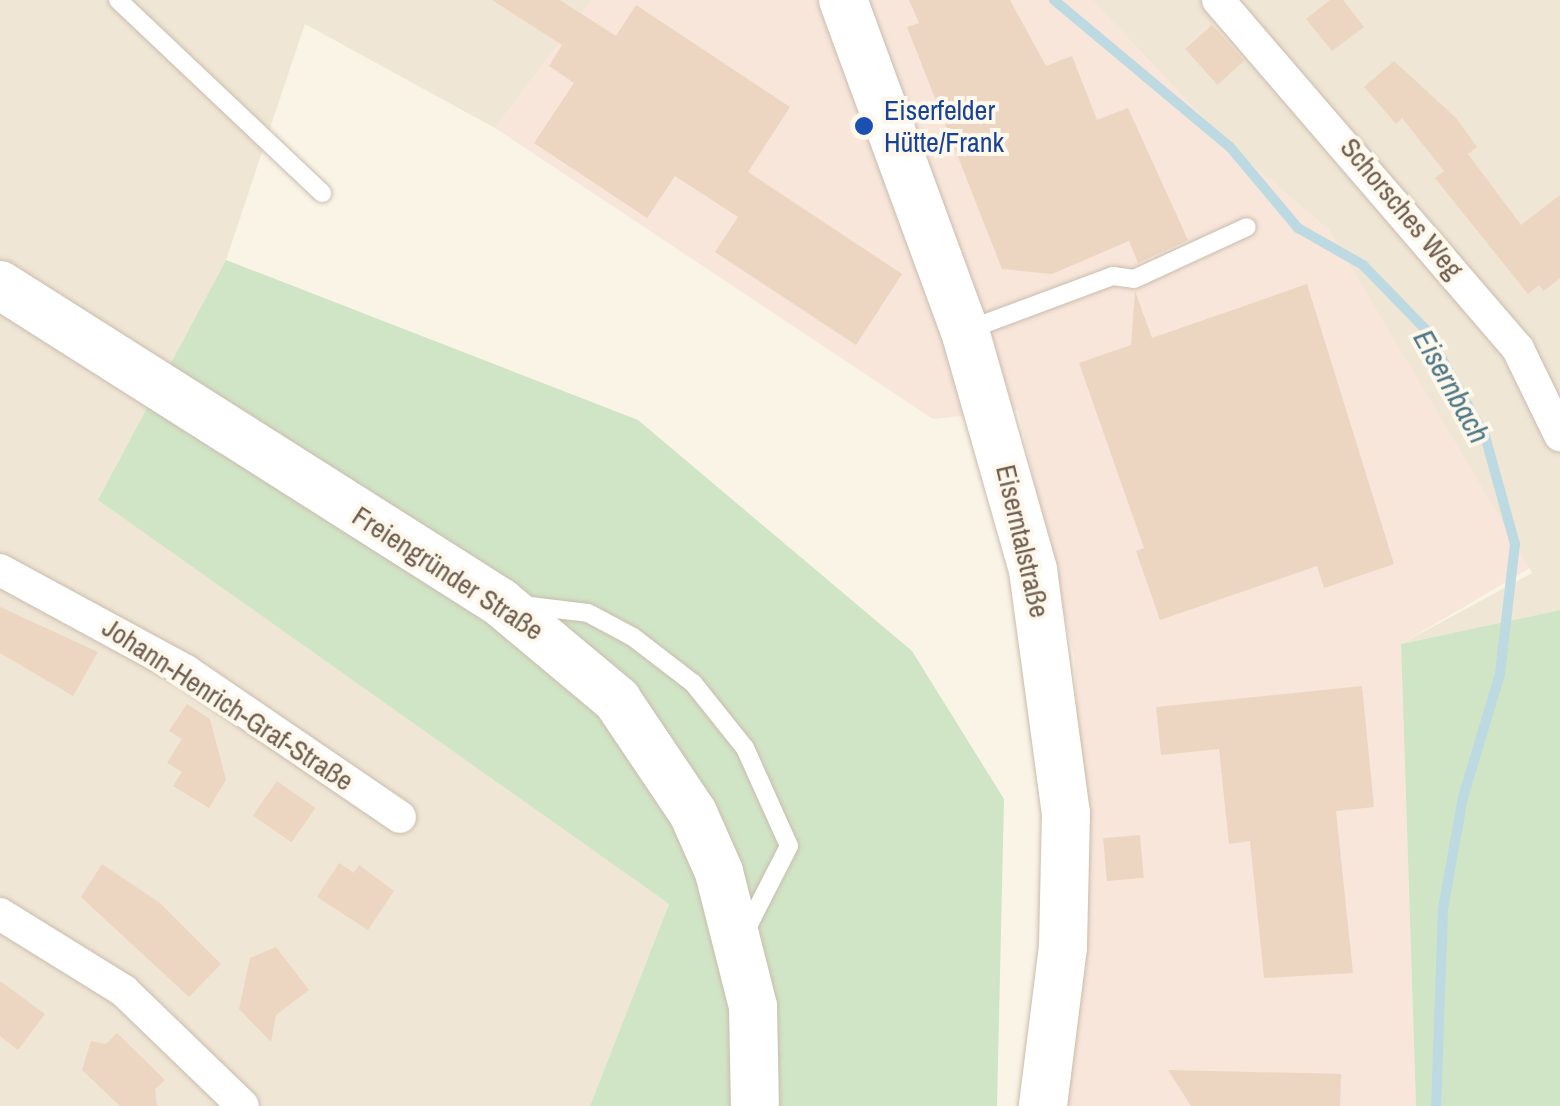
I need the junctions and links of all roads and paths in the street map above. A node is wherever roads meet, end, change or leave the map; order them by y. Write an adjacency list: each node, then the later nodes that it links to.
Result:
1 (118, 0): 4 (lane)
2 (843, 0): 7 (main road, Eiserntalstraße)
3 (1218, 0): 8 (street, Schorsches Weg)
4 (322, 193)
5 (1247, 226): 7 (lane)
6 (0, 285): 10 (main road, Freiengründer Straße)
7 (966, 331): 16 (main road, Eiserntalstraße)
8 (1560, 435)
9 (0, 570): 11 (street, Johann-Henrich-Graf-Straße)
10 (500, 602): 13 (main road, Freiengründer Straße); 13 (lane)
11 (400, 816)
12 (0, 914): 14 (street)
13 (741, 939): 15 (main road, Freiengründer Straße)
14 (243, 1106)
15 (755, 1106)
16 (1043, 1106)

